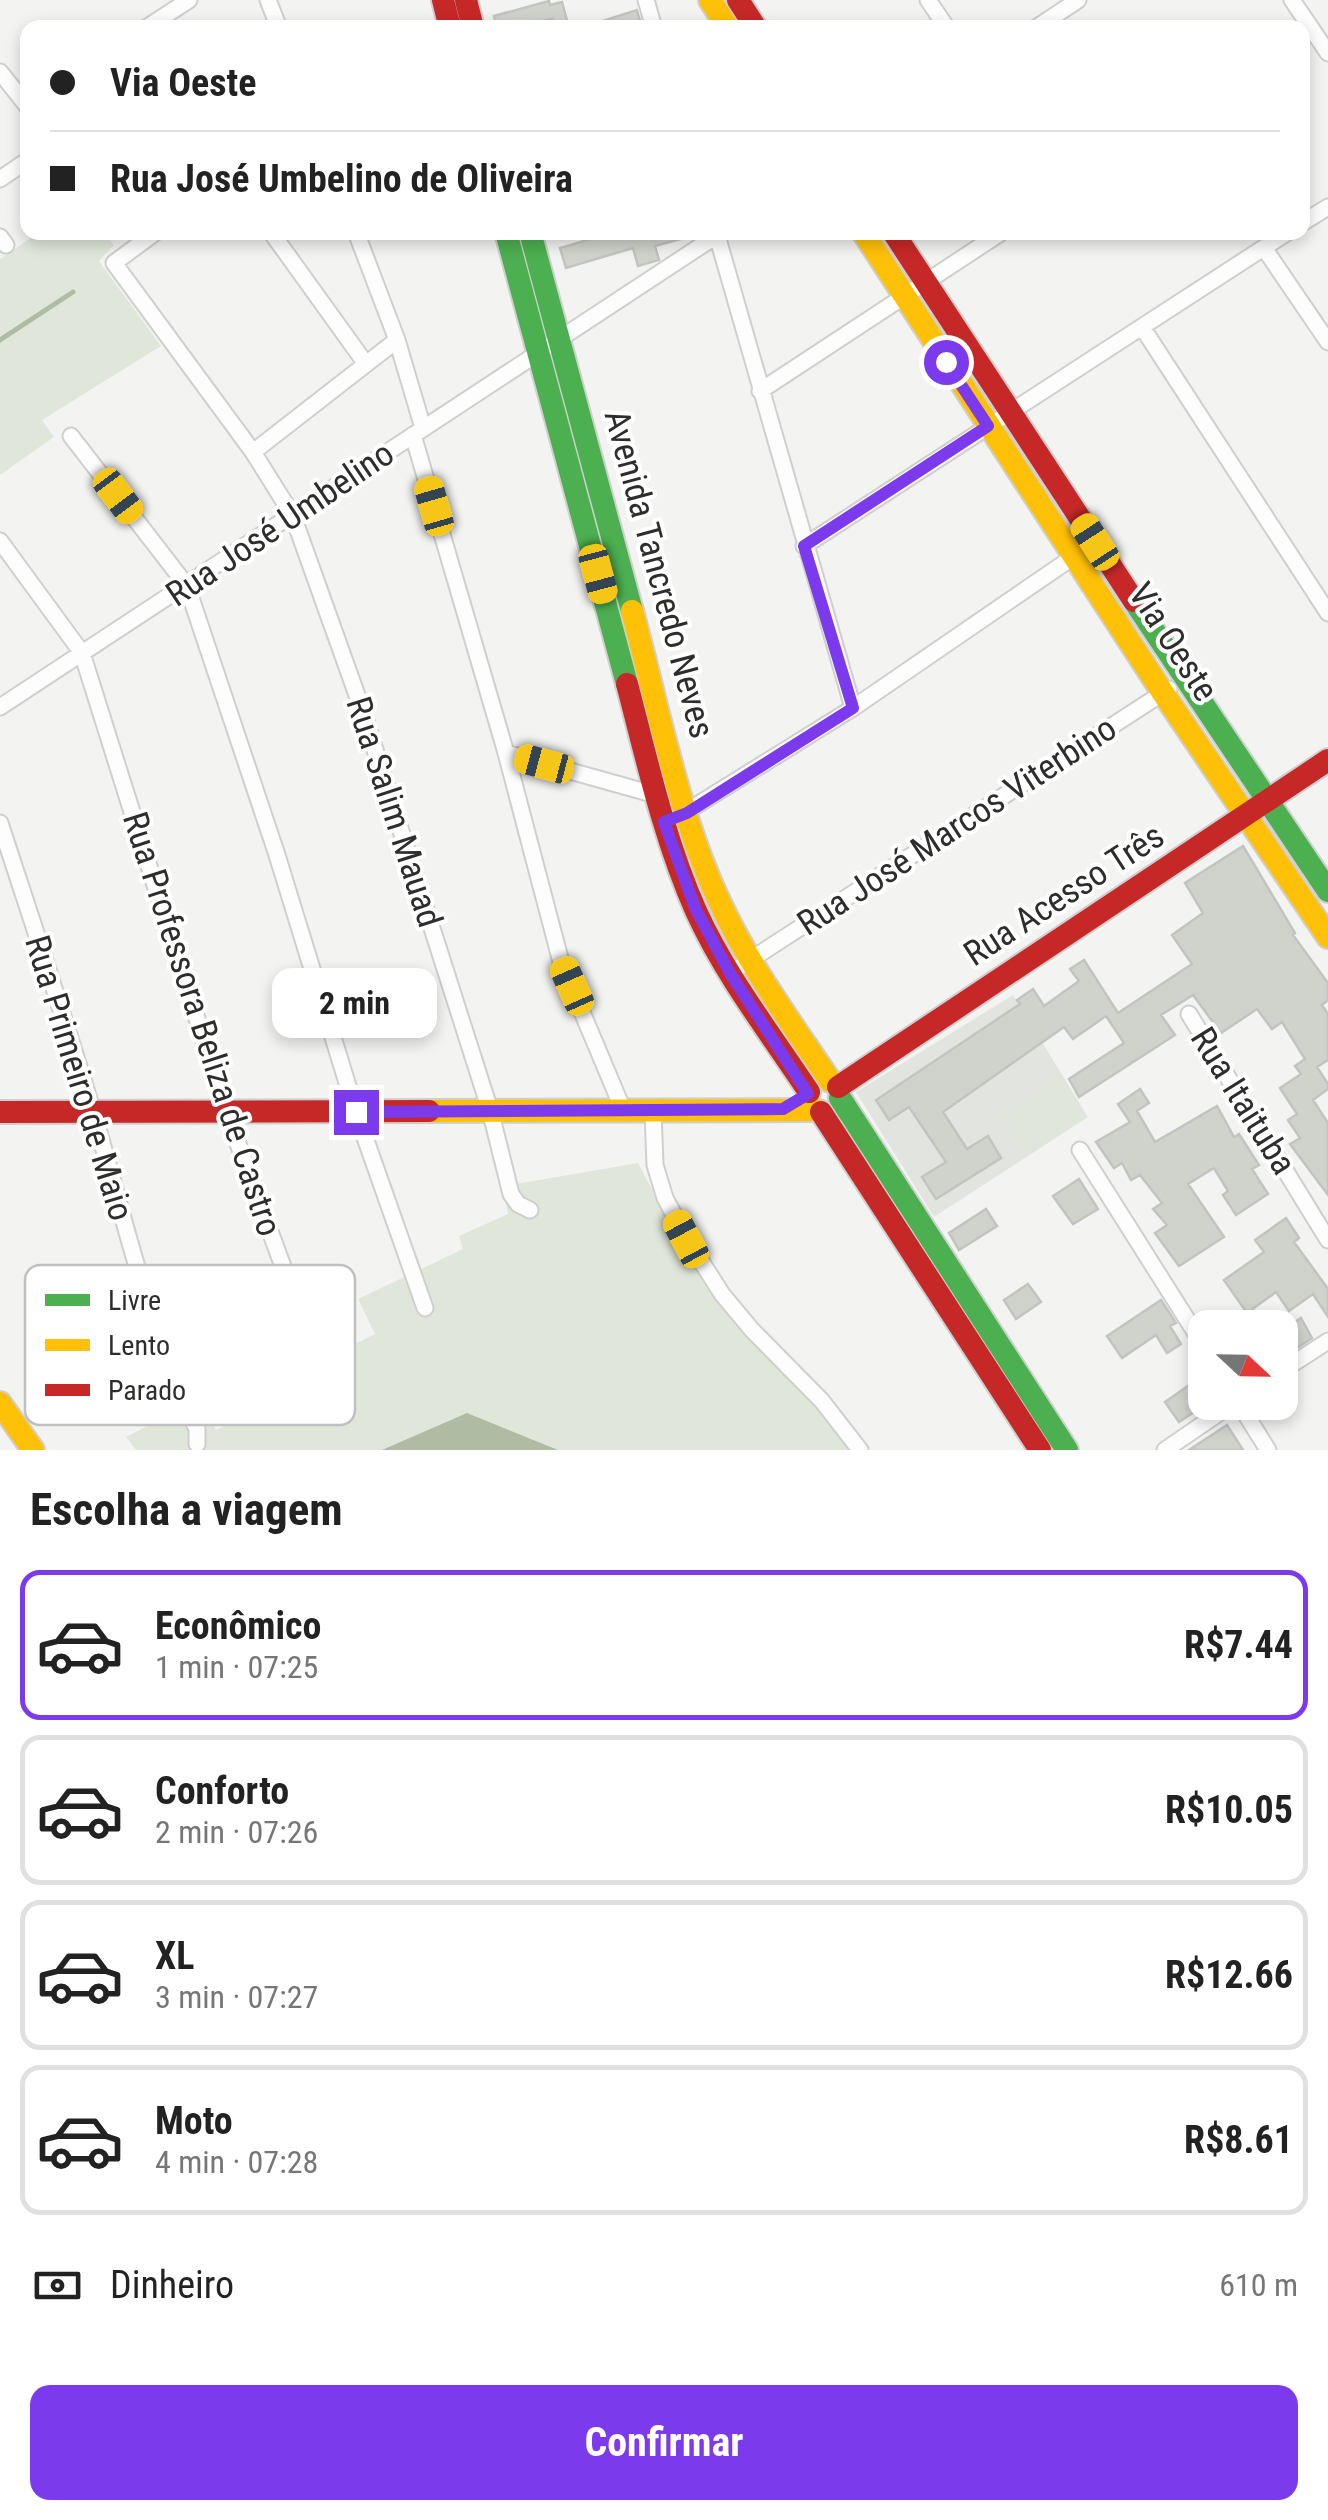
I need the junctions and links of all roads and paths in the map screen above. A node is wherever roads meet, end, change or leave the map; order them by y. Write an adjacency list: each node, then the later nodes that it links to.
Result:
1 (190, 0): 3 (street)
2 (1078, 0): 4 (street)
3 (159, 20)
4 (1048, 20)
5 (1310, 35): 6 (street)
6 (1328, 53)
7 (0, 72): 8 (street)
8 (20, 96)
9 (126, 240): 21 (street)
10 (144, 240): 21 (street)
11 (277, 240): 29 (street)
12 (359, 240): 26 (street)
13 (509, 240): 28 (street, Avenida Tancredo Neves)
14 (531, 240): 28 (street, Avenida Tancredo Neves)
15 (709, 240): 28 (street, Rua José Umbelino)
16 (720, 240): 30 (street)
17 (868, 240): 24 (street, Via Oeste)
18 (898, 240): 23 (street, Via Oeste)
19 (990, 240): 23 (street)
20 (1276, 240): 22 (street)
21 (132, 248): 35 (street, Rua Salim Mauad)
22 (1264, 248): 25 (street); 27 (street)
23 (926, 282): 24 (street); 31 (street, Via Oeste)
24 (904, 297): 30 (street); 32 (street, Via Oeste)
25 (1142, 327): 31 (street); 42 (street)
26 (397, 340): 29 (street); 33 (street)
27 (1328, 342)
28 (550, 348): 33 (street, Rua José Umbelino); 50 (street, Avenida Tancredo Neves); 52 (street, Avenida Tancredo Neves)
29 (366, 364): 35 (street)
30 (760, 391): 39 (street)
31 (1010, 412): 32 (street); 38 (street, Via Oeste)
32 (988, 426): 39 (street); 40 (street, Via Oeste)
33 (418, 432): 36 (street, Rua José Umbelino); 48 (street)
34 (71, 436): 41 (street)
35 (253, 452): 36 (street, Rua Salim Mauad)
36 (293, 516): 41 (street, Rua José Umbelino); 64 (street, Rua Salim Mauad)
37 (0, 541): 43 (street, Rua Professora Beliza de Castro)
38 (1095, 542): 40 (street); 44 (street, Via Oeste)
39 (804, 546): 47 (street)
40 (1074, 556): 45 (street, Via Oeste); 47 (street)
41 (187, 586): 43 (street, Rua José Umbelino); 66 (street)
42 (1328, 613)
43 (82, 653): 46 (street, Rua José Umbelino); 63 (street, Rua Professora Beliza de Castro)
44 (1185, 679): 45 (street, Rua José Marcos Viterbino); 51 (street, Via Oeste)
45 (1162, 692): 53 (street, Via Oeste); 58 (street, Rua José Marcos Viterbino)
46 (0, 706)
47 (853, 708): 52 (street)
48 (506, 754): 50 (street); 67 (street)
49 (1328, 760): 51 (street, Rua Acesso Três)
50 (656, 795): 54 (street, Avenida Tancredo Neves)
51 (1270, 802): 53 (street, Rua Acesso Três); 56 (street, Via Oeste)
52 (687, 813): 54 (street); 58 (street, Avenida Tancredo Neves)
53 (1248, 816): 57 (street, Via Oeste); 61 (street, Rua Acesso Três)
54 (664, 822): 59 (street, Avenida Tancredo Neves)
55 (0, 824): 62 (street, Rua Primeiro de Maio)
56 (1328, 892)
57 (1328, 937)
58 (750, 961): 59 (street, Rua José Marcos Viterbino); 61 (street, Avenida Tancredo Neves)
59 (730, 973): 61 (street, Avenida Tancredo Neves)
60 (1189, 1014): 72 (street, Rua Itaituba)
61 (823, 1096): 68 (street, Rua Acesso Três); 70 (street, Avenida Tancredo Neves)
62 (92, 1110): 63 (street); 65 (street); 73 (street, Rua Primeiro de Maio)
63 (226, 1110): 66 (street); 74 (street, Rua Professora Beliza de Castro)
64 (490, 1110): 66 (street); 67 (street); 71 (street, Rua Salim Mauad)
65 (0, 1112)
66 (356, 1112): 75 (street)
67 (624, 1112): 68 (street)
68 (653, 1112): 85 (street)
69 (1080, 1150): 76 (street)
70 (887, 1193): 86 (street, Avenida Tancredo Neves); 87 (street, Avenida Tancredo Neves)
71 (530, 1210)
72 (1328, 1240)
73 (135, 1265)
74 (283, 1265)
75 (425, 1308)
76 (1188, 1321)
77 (1328, 1341): 78 (street)
78 (1298, 1360)
79 (0, 1404): 84 (street)
80 (1209, 1420): 88 (street)
81 (1248, 1420): 89 (street)
82 (195, 1425): 83 (street, Rua Primeiro de Maio)
83 (197, 1444)
84 (33, 1450)
85 (860, 1450)
86 (1040, 1450)
87 (1067, 1450)
88 (1165, 1450)
89 (1268, 1450)

